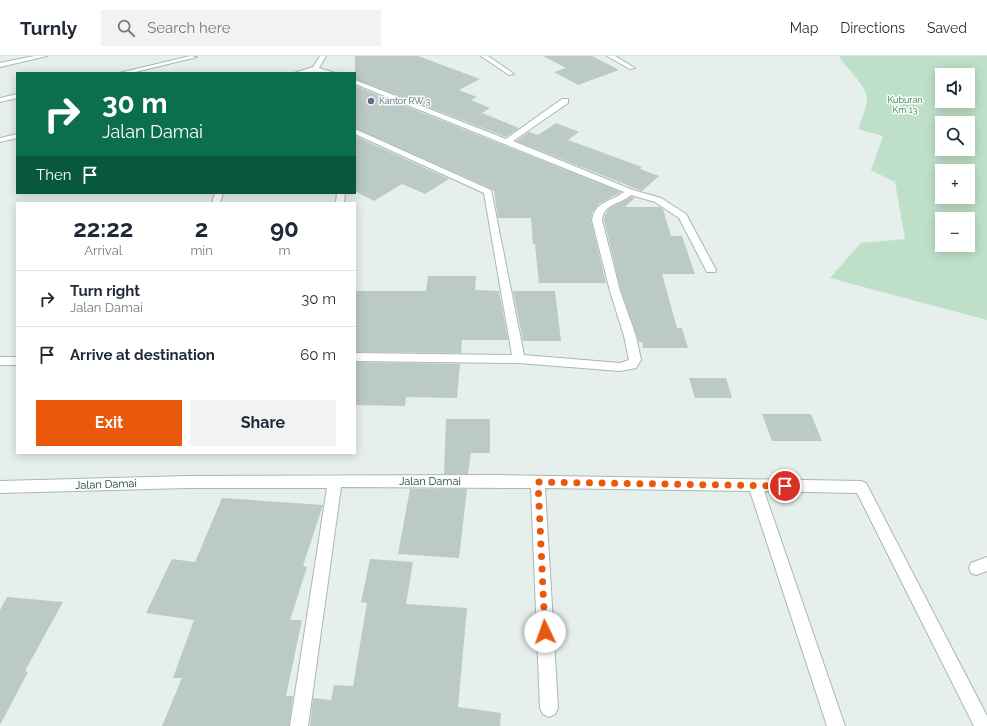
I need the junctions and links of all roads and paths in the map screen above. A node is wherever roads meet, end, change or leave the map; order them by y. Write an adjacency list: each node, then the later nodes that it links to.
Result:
1 (44, 56): 6 (street)
2 (197, 56): 9 (street)
3 (323, 56): 8 (street)
4 (484, 56): 10 (street)
5 (610, 56): 7 (street)
6 (0, 65)
7 (632, 68)
8 (314, 71)
9 (126, 72)
10 (511, 74)
11 (356, 82): 18 (street)
12 (16, 96): 13 (street)
13 (0, 100)
14 (565, 101): 18 (street)
15 (356, 131): 22 (street)
16 (16, 136): 17 (street)
17 (0, 140)
18 (507, 142): 19 (street)
19 (630, 192): 20 (street); 22 (street)
20 (711, 270)
21 (356, 356): 22 (street)
22 (519, 360)
23 (0, 361): 24 (street)
24 (16, 361)
25 (335, 482): 26 (street, Jalan Damai); 28 (street, Jalan Damai); 30 (street)
26 (538, 482): 27 (street, Jalan Damai); 29 (street)
27 (755, 485): 31 (street); 32 (street, Jalan Damai)
28 (0, 487)
29 (549, 708)
30 (299, 726)
31 (836, 726)
32 (983, 726)

